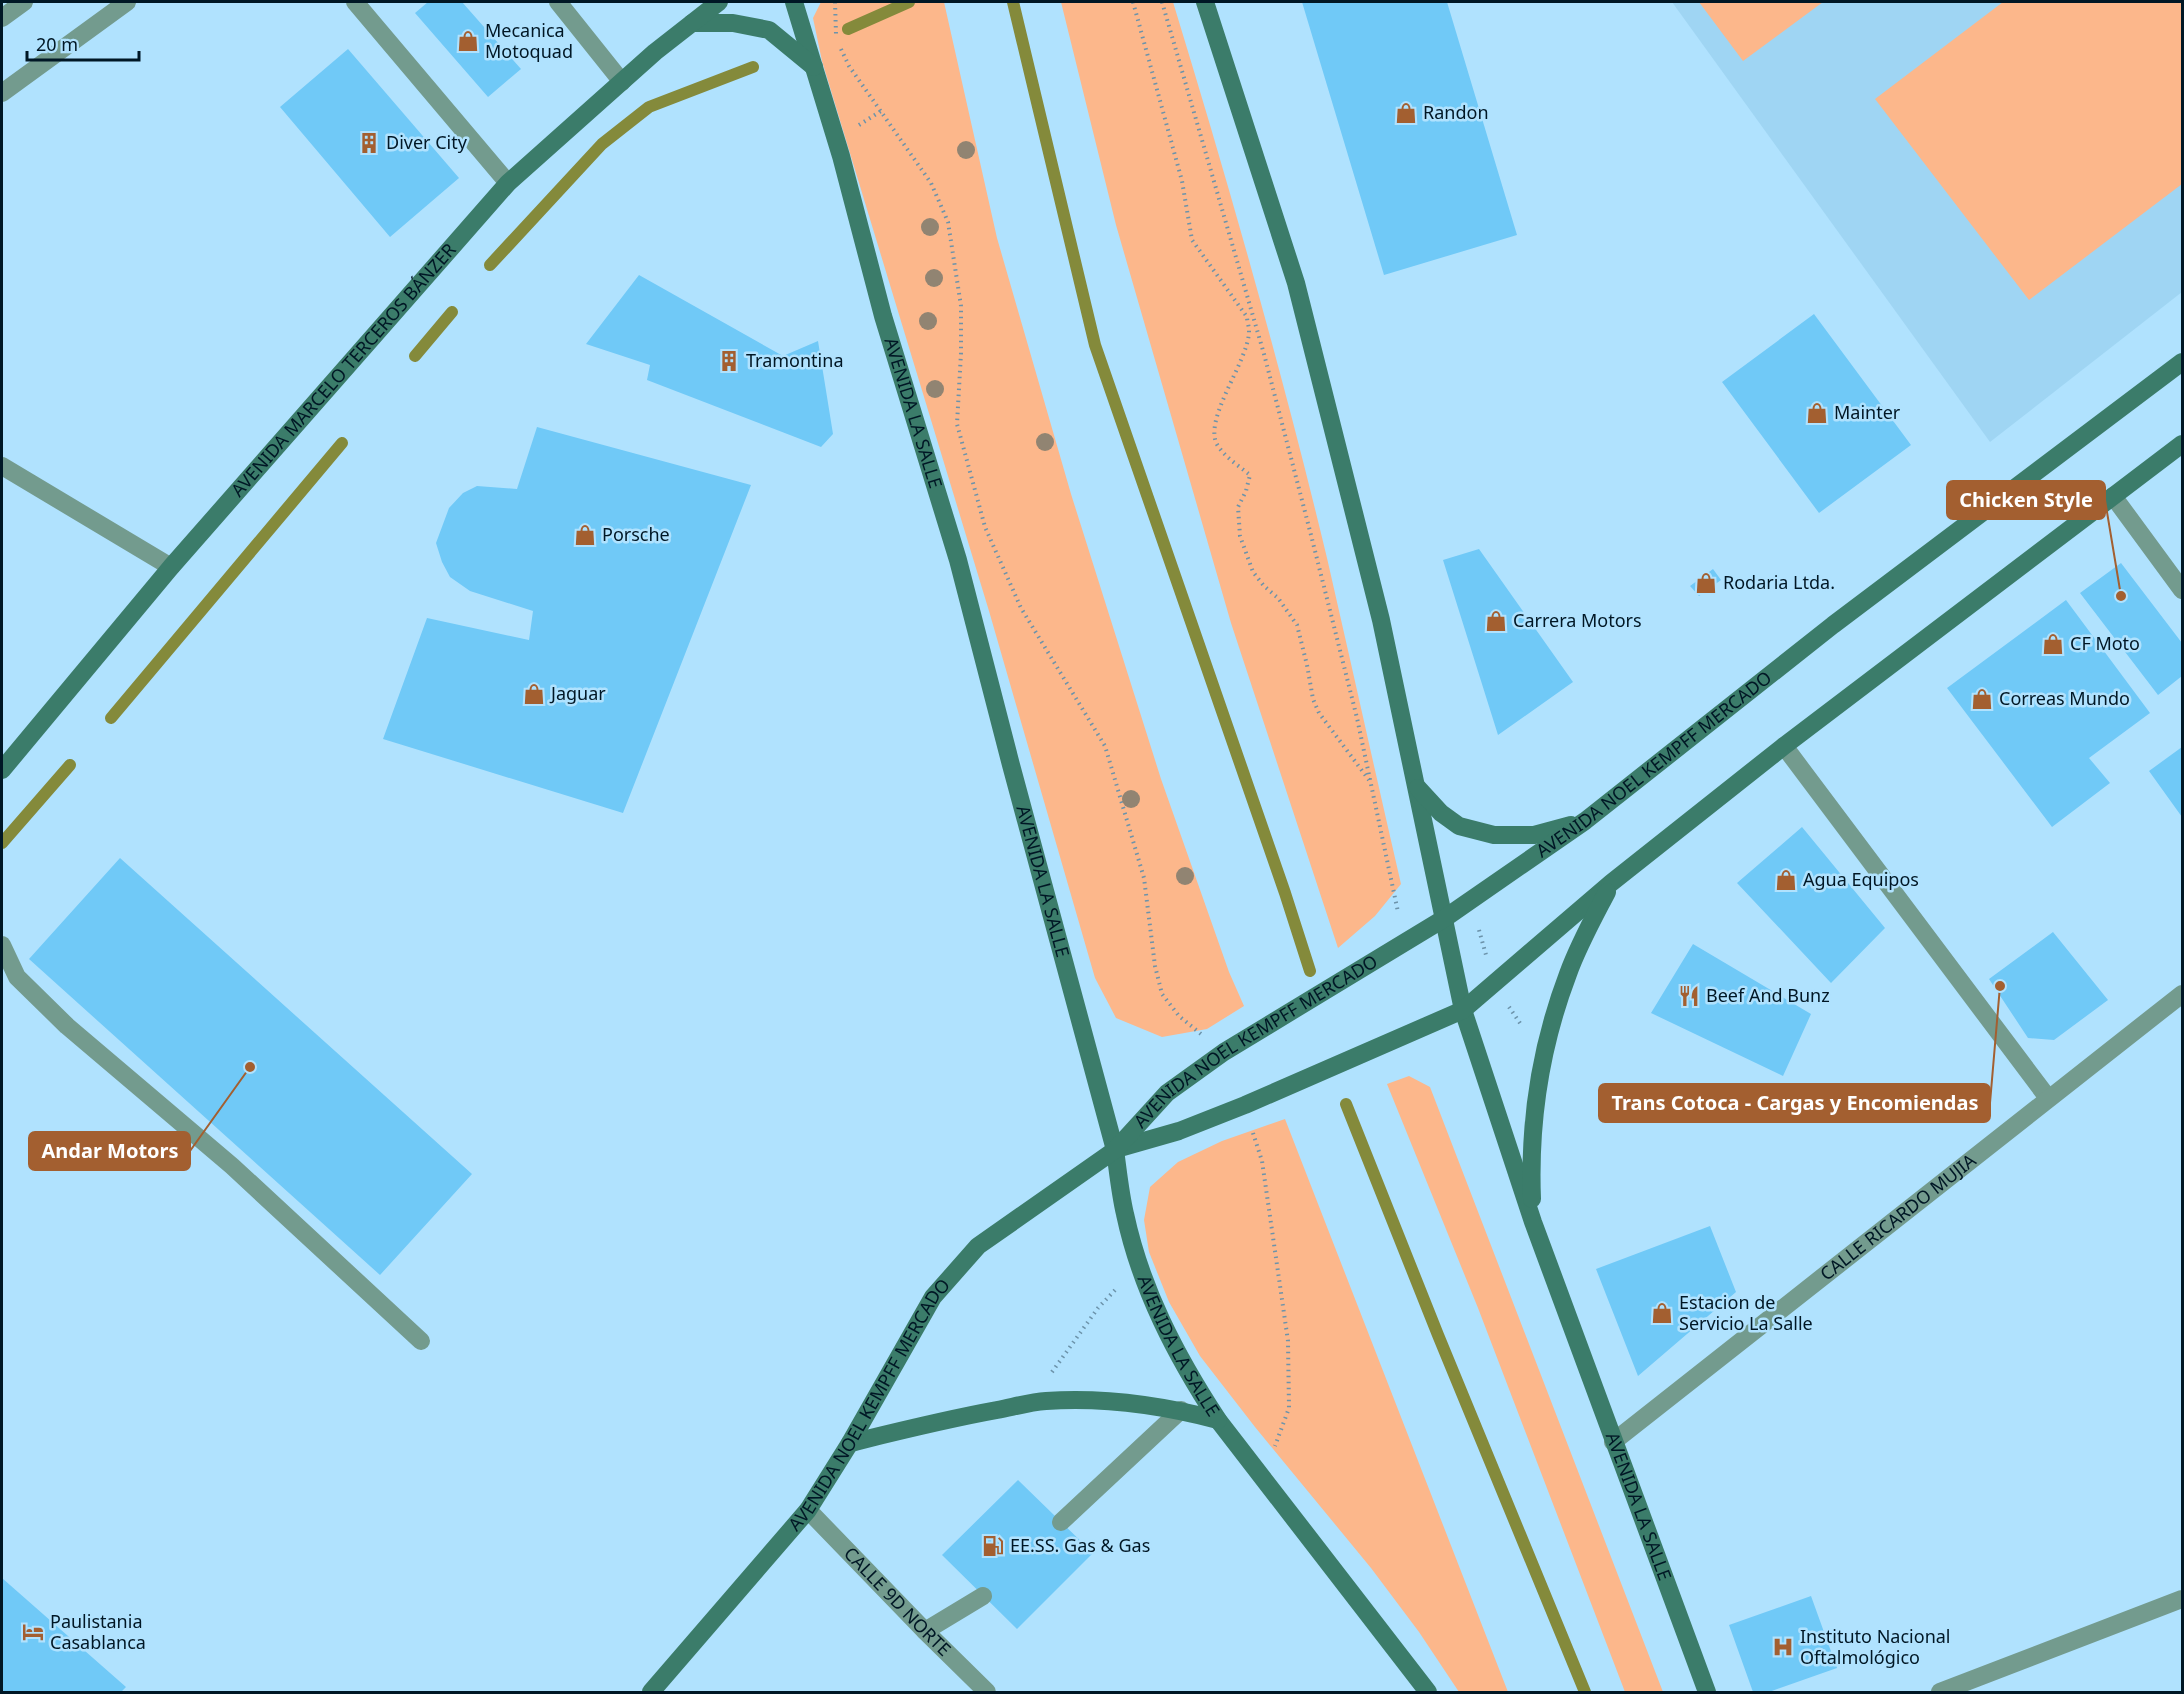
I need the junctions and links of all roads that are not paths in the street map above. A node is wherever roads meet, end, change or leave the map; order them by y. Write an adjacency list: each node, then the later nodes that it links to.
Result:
1 (24, 2): 9 (street)
2 (128, 2): 13 (street)
3 (355, 2): 14 (street)
4 (558, 2): 12 (street)
5 (697, 2): 10 (main road)
6 (719, 2): 10 (main road, AVENIDA MARCELO TERCEROS BÁNZER)
7 (794, 2): 11 (main road, AVENIDA LA SALLE)
8 (1205, 2): 23 (main road, AVENIDA LA SALLE)
9 (2, 18)
10 (692, 23): 11 (main road); 12 (main road, AVENIDA MARCELO TERCEROS BÁNZER)
11 (814, 67): 31 (main road, AVENIDA LA SALLE)
12 (622, 82): 14 (main road, AVENIDA MARCELO TERCEROS BÁNZER)
13 (2, 93)
14 (508, 183): 19 (main road, AVENIDA MARCELO TERCEROS BÁNZER)
15 (2182, 362): 24 (main road, AVENIDA NOEL KEMPFF MERCADO)
16 (2182, 444): 18 (main road, AVENIDA NOEL KEMPFF MERCADO)
17 (2, 466): 19 (street)
18 (2113, 496): 20 (street); 21 (main road, AVENIDA NOEL KEMPFF MERCADO)
19 (171, 567): 22 (main road, AVENIDA MARCELO TERCEROS BÁNZER)
20 (2182, 590)
21 (1784, 746): 25 (main road, AVENIDA NOEL KEMPFF MERCADO); 30 (street)
22 (2, 770)
23 (1416, 786): 24 (main road); 26 (main road, AVENIDA LA SALLE)
24 (1585, 821): 26 (main road, AVENIDA NOEL KEMPFF MERCADO)
25 (1611, 883): 29 (main road, AVENIDA NOEL KEMPFF MERCADO); 32 (main road)
26 (1445, 918): 29 (main road, AVENIDA LA SALLE); 31 (main road, AVENIDA NOEL KEMPFF MERCADO)
27 (2, 945): 33 (street)
28 (2182, 994): 30 (street, CALLE RICARDO MUJIA)
29 (1463, 1010): 31 (main road, AVENIDA NOEL KEMPFF MERCADO); 32 (main road, AVENIDA LA SALLE)
30 (2048, 1098): 37 (street, CALLE RICARDO MUJIA)
31 (1115, 1150): 35 (main road, AVENIDA LA SALLE); 36 (main road, AVENIDA NOEL KEMPFF MERCADO)
32 (1533, 1221): 37 (main road, AVENIDA LA SALLE)
33 (421, 1341)
34 (1181, 1410): 35 (main road); 36 (main road); 39 (street)
35 (1218, 1420): 45 (main road, AVENIDA LA SALLE)
36 (850, 1443): 38 (main road, AVENIDA NOEL KEMPFF MERCADO)
37 (1613, 1443): 46 (main road, AVENIDA LA SALLE)
38 (808, 1510): 42 (street, CALLE 9D NORTE); 43 (main road, AVENIDA NOEL KEMPFF MERCADO)
39 (1061, 1522)
40 (983, 1596): 42 (street)
41 (2182, 1599): 47 (street)
42 (925, 1631): 44 (street, CALLE 9D NORTE)
43 (651, 1692)
44 (987, 1692)
45 (1428, 1692)
46 (1707, 1692)
47 (1940, 1692)

